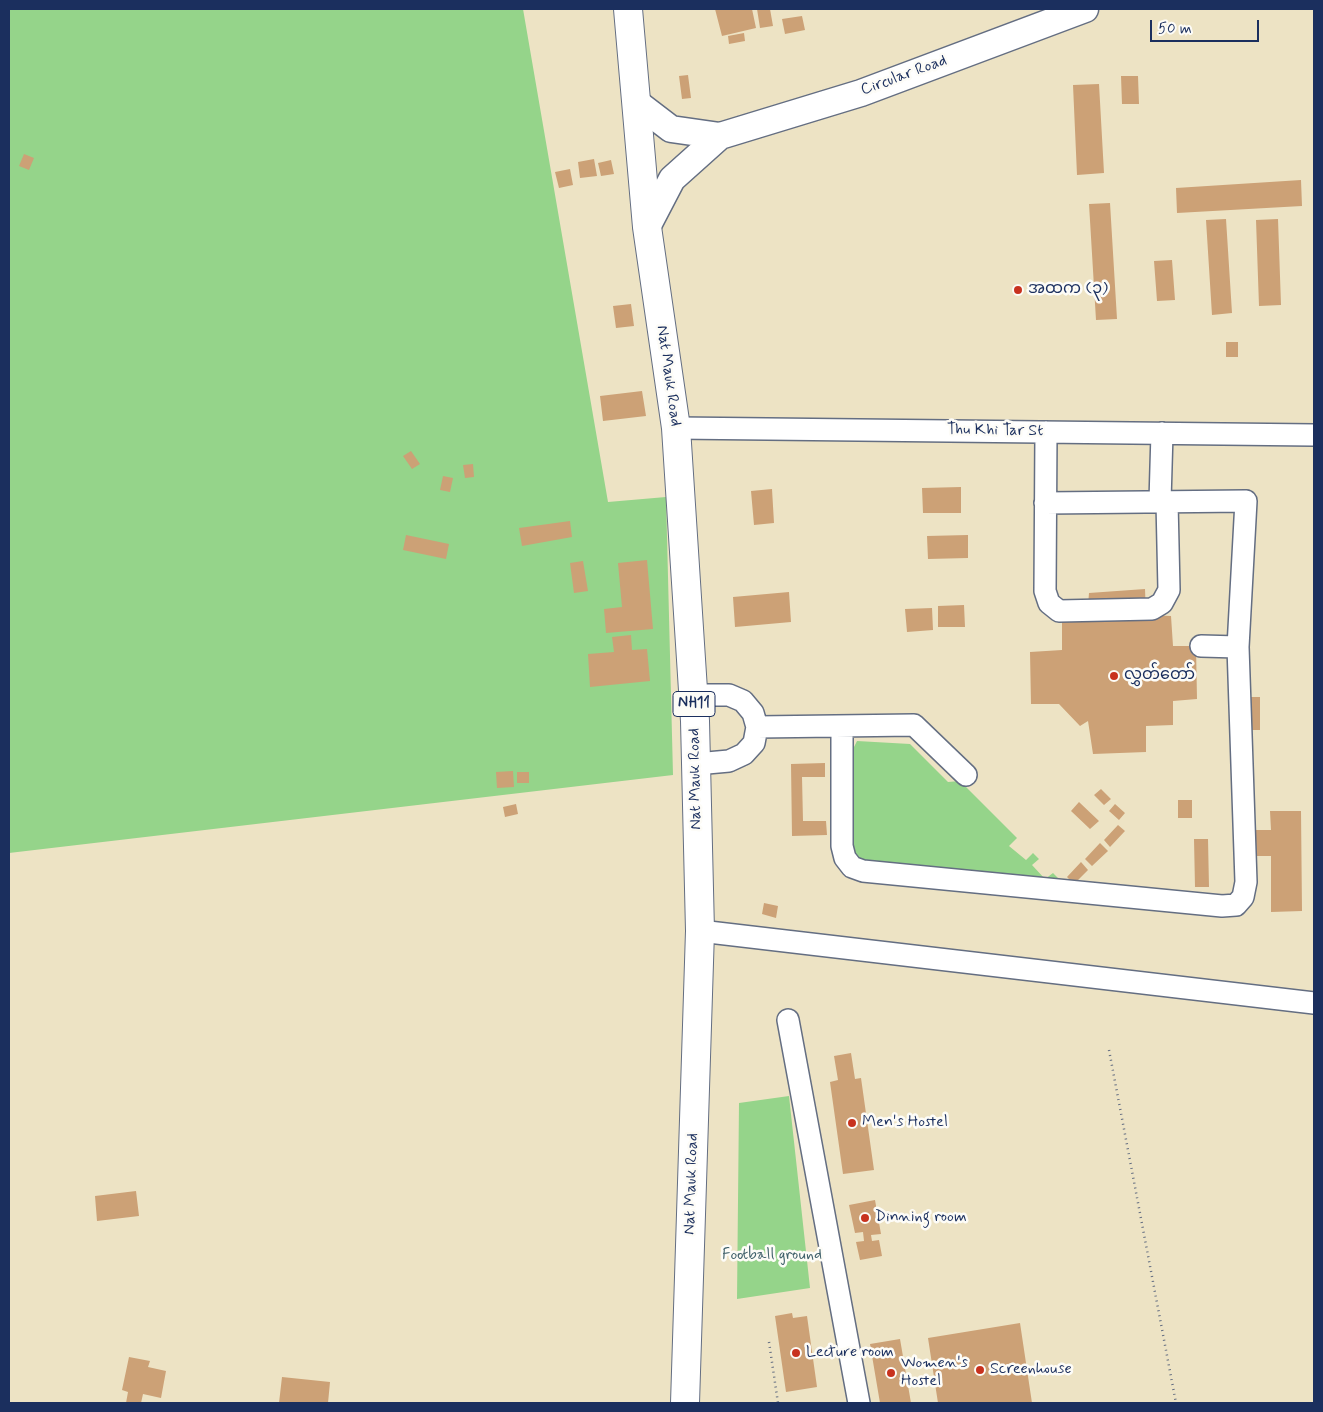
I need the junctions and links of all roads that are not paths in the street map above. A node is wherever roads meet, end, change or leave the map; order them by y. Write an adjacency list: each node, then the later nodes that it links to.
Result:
1 (628, 9): 3 (highway, Nat Mauk Road / NH11)
2 (1085, 9): 4 (main road, Circular Road)
3 (636, 103): 4 (main road); 5 (highway, Nat Mauk Road / NH11)
4 (720, 136): 5 (main road)
5 (647, 227): 6 (highway, Nat Mauk Road / NH11)
6 (676, 428): 7 (street, Thu Khi Tar St); 14 (highway, Nat Mauk Road / NH11)
7 (1046, 432): 8 (street, Thu Khi Tar St); 11 (street)
8 (1162, 433): 9 (street, Thu Khi Tar St); 10 (street)
9 (1314, 435)
10 (1164, 502): 11 (street); 11 (street); 13 (street)
11 (1045, 503)
12 (1201, 646): 13 (street)
13 (1238, 647): 15 (street)
14 (693, 695): 16 (street); 17 (highway, Nat Mauk Road / NH11)
15 (842, 726): 16 (street); 18 (street)
16 (757, 727): 17 (street)
17 (696, 764): 19 (highway, Nat Mauk Road / NH11)
18 (966, 775)
19 (700, 932): 20 (street); 22 (highway, Nat Mauk Road / NH11)
20 (1314, 1003)
21 (788, 1020): 23 (street)
22 (685, 1403)
23 (859, 1403)

